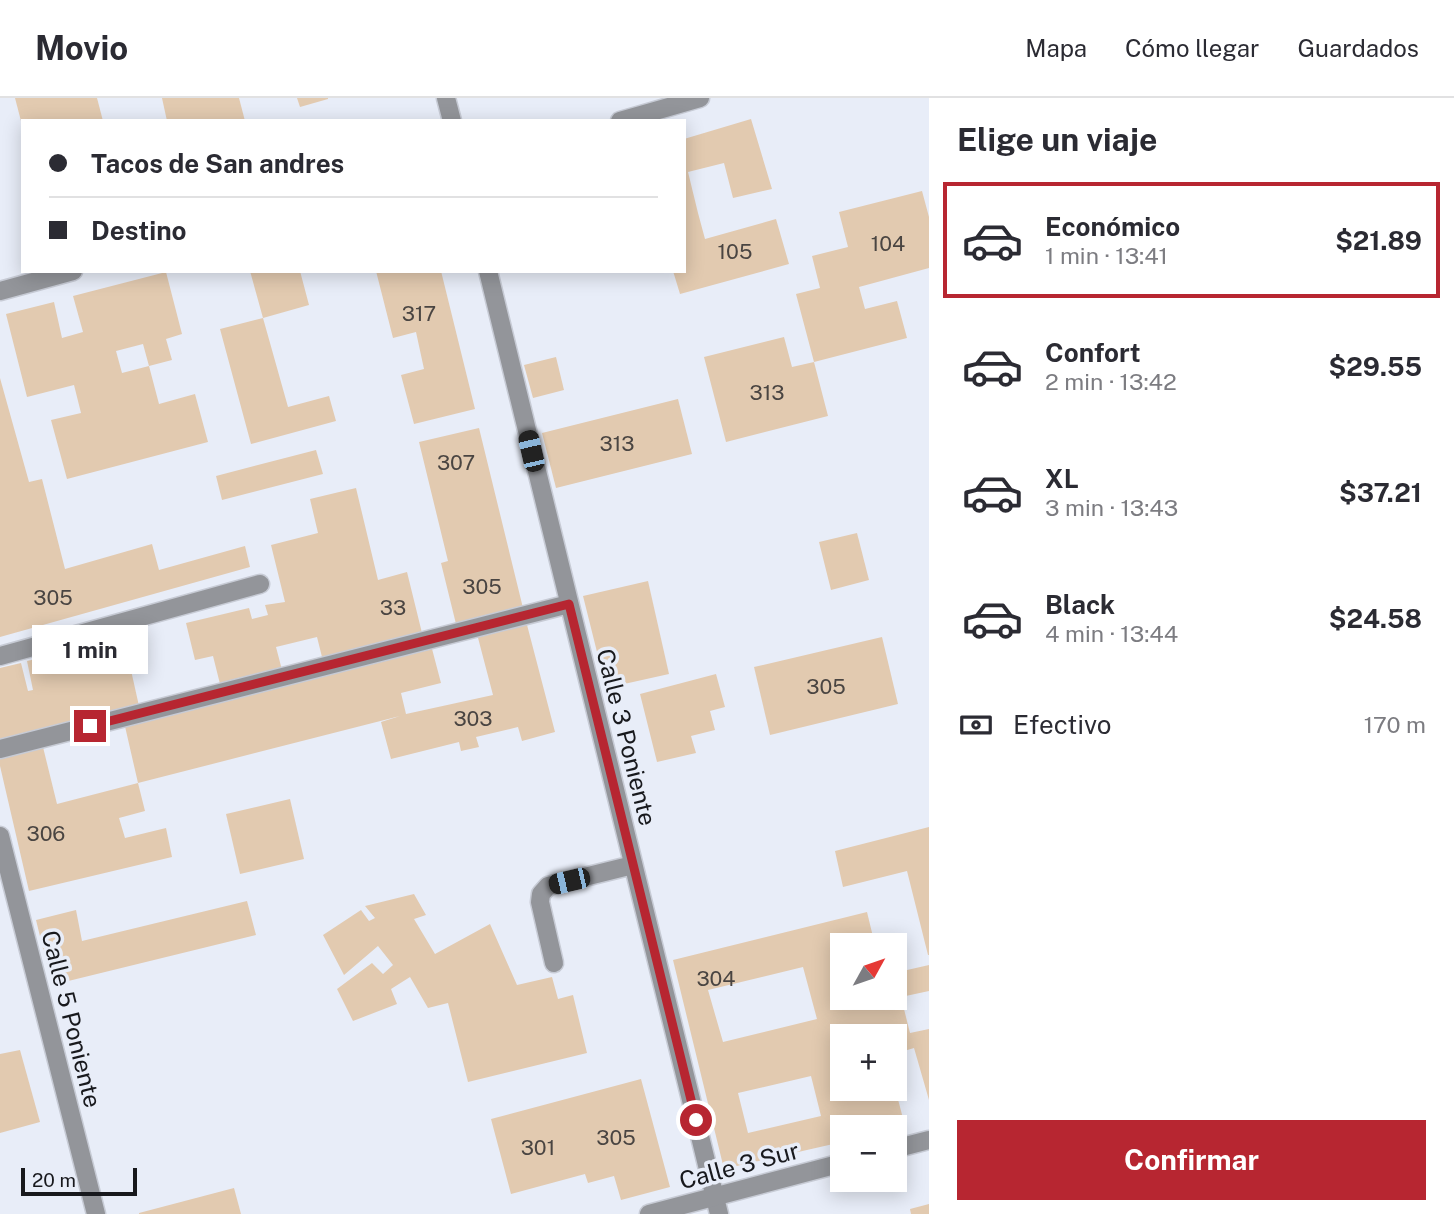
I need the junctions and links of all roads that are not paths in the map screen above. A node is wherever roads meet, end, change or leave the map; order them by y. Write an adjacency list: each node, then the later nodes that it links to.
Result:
1 (446, 98): 3 (street)
2 (700, 98): 4 (street)
3 (451, 119)
4 (627, 119)
5 (67, 273): 7 (street)
6 (488, 273): 9 (street, Calle 3 Poniente)
7 (0, 291)
8 (260, 584): 10 (street)
9 (569, 604): 11 (street); 13 (street, Calle 3 Poniente)
10 (0, 656)
11 (0, 749)
12 (0, 836): 19 (street, Calle 5 Poniente)
13 (634, 865): 14 (street); 18 (street, Calle 3 Poniente)
14 (554, 963)
15 (929, 1140): 16 (street)
16 (907, 1146)
17 (830, 1167): 18 (street, Calle 3 Sur)
18 (717, 1205): 20 (street, Calle 3 Sur)
19 (96, 1214)
20 (649, 1214)

